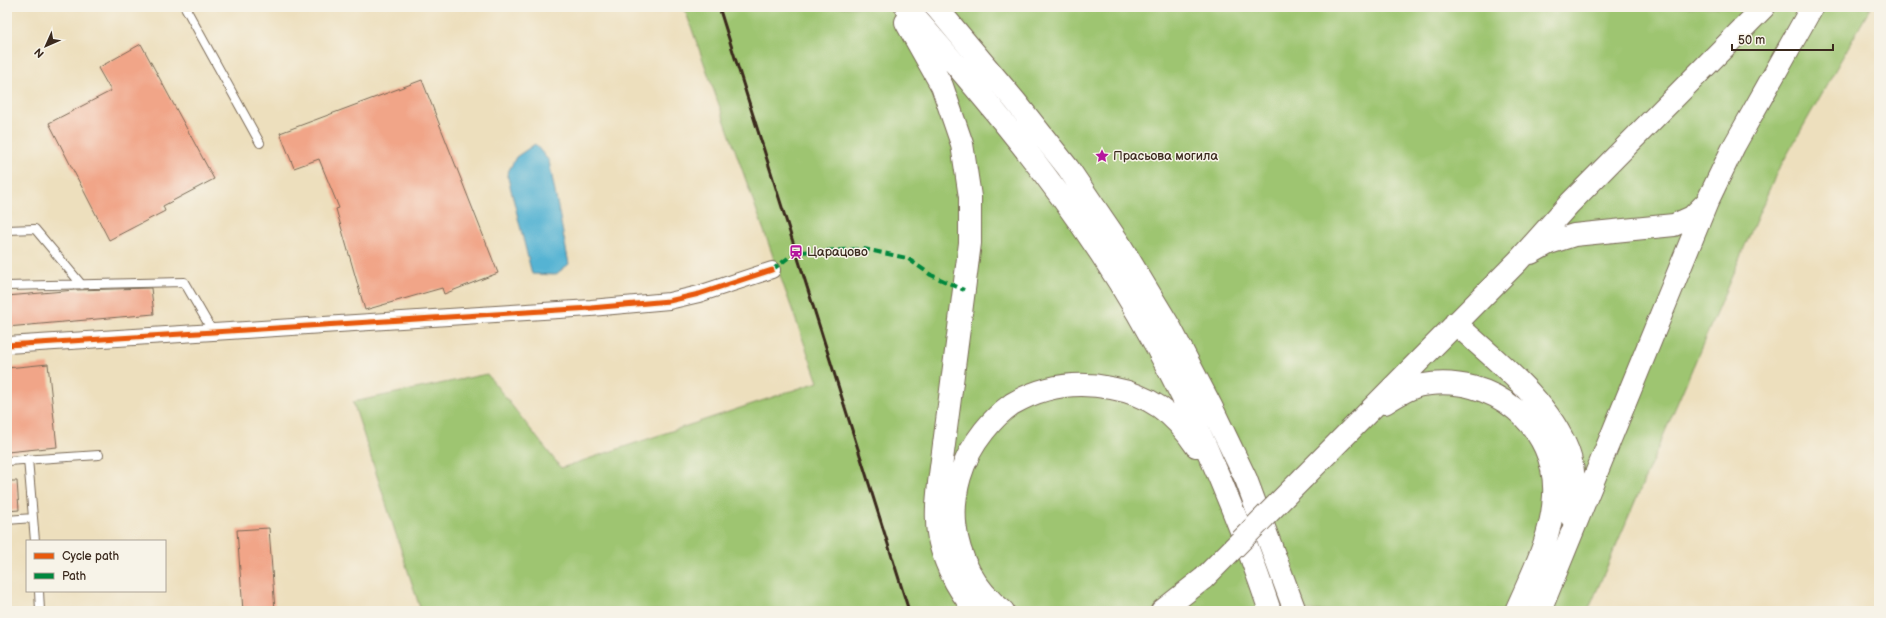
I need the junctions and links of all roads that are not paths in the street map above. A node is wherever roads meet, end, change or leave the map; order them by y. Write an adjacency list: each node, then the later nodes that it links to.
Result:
1 (184, 7): 7 (lane)
2 (897, 7): 30 (main road)
3 (906, 7): 21 (main road)
4 (936, 7): 25 (main road)
5 (1764, 7): 10 (main road)
6 (1812, 7): 8 (main road)
7 (260, 143)
8 (1707, 202): 10 (main road); 26 (main road)
9 (7, 230): 12 (lane)
10 (1518, 260): 14 (main road)
11 (772, 270): 15 (street)
12 (82, 285): 13 (lane); 15 (lane)
13 (7, 286)
14 (1455, 323): 17 (main road); 26 (main road)
15 (213, 332): 16 (street)
16 (7, 345)
17 (1368, 412): 27 (main road, bridge); 37 (main road)
18 (99, 455): 19 (lane)
19 (28, 460): 20 (lane); 22 (lane)
20 (7, 461)
21 (1226, 492): 31 (main road); 34 (main road)
22 (33, 518): 23 (lane); 24 (lane)
23 (7, 520)
24 (35, 540)
25 (1271, 543): 35 (main road); 36 (main road)
26 (1568, 545): 38 (main road)
27 (1204, 578): 32 (main road); 33 (main road)
28 (39, 592): 29 (lane)
29 (40, 611)
30 (977, 611)
31 (1003, 611)
32 (1162, 611)
33 (1171, 611)
34 (1270, 611)
35 (1295, 611)
36 (1310, 611)
37 (1516, 611)
38 (1540, 611)

